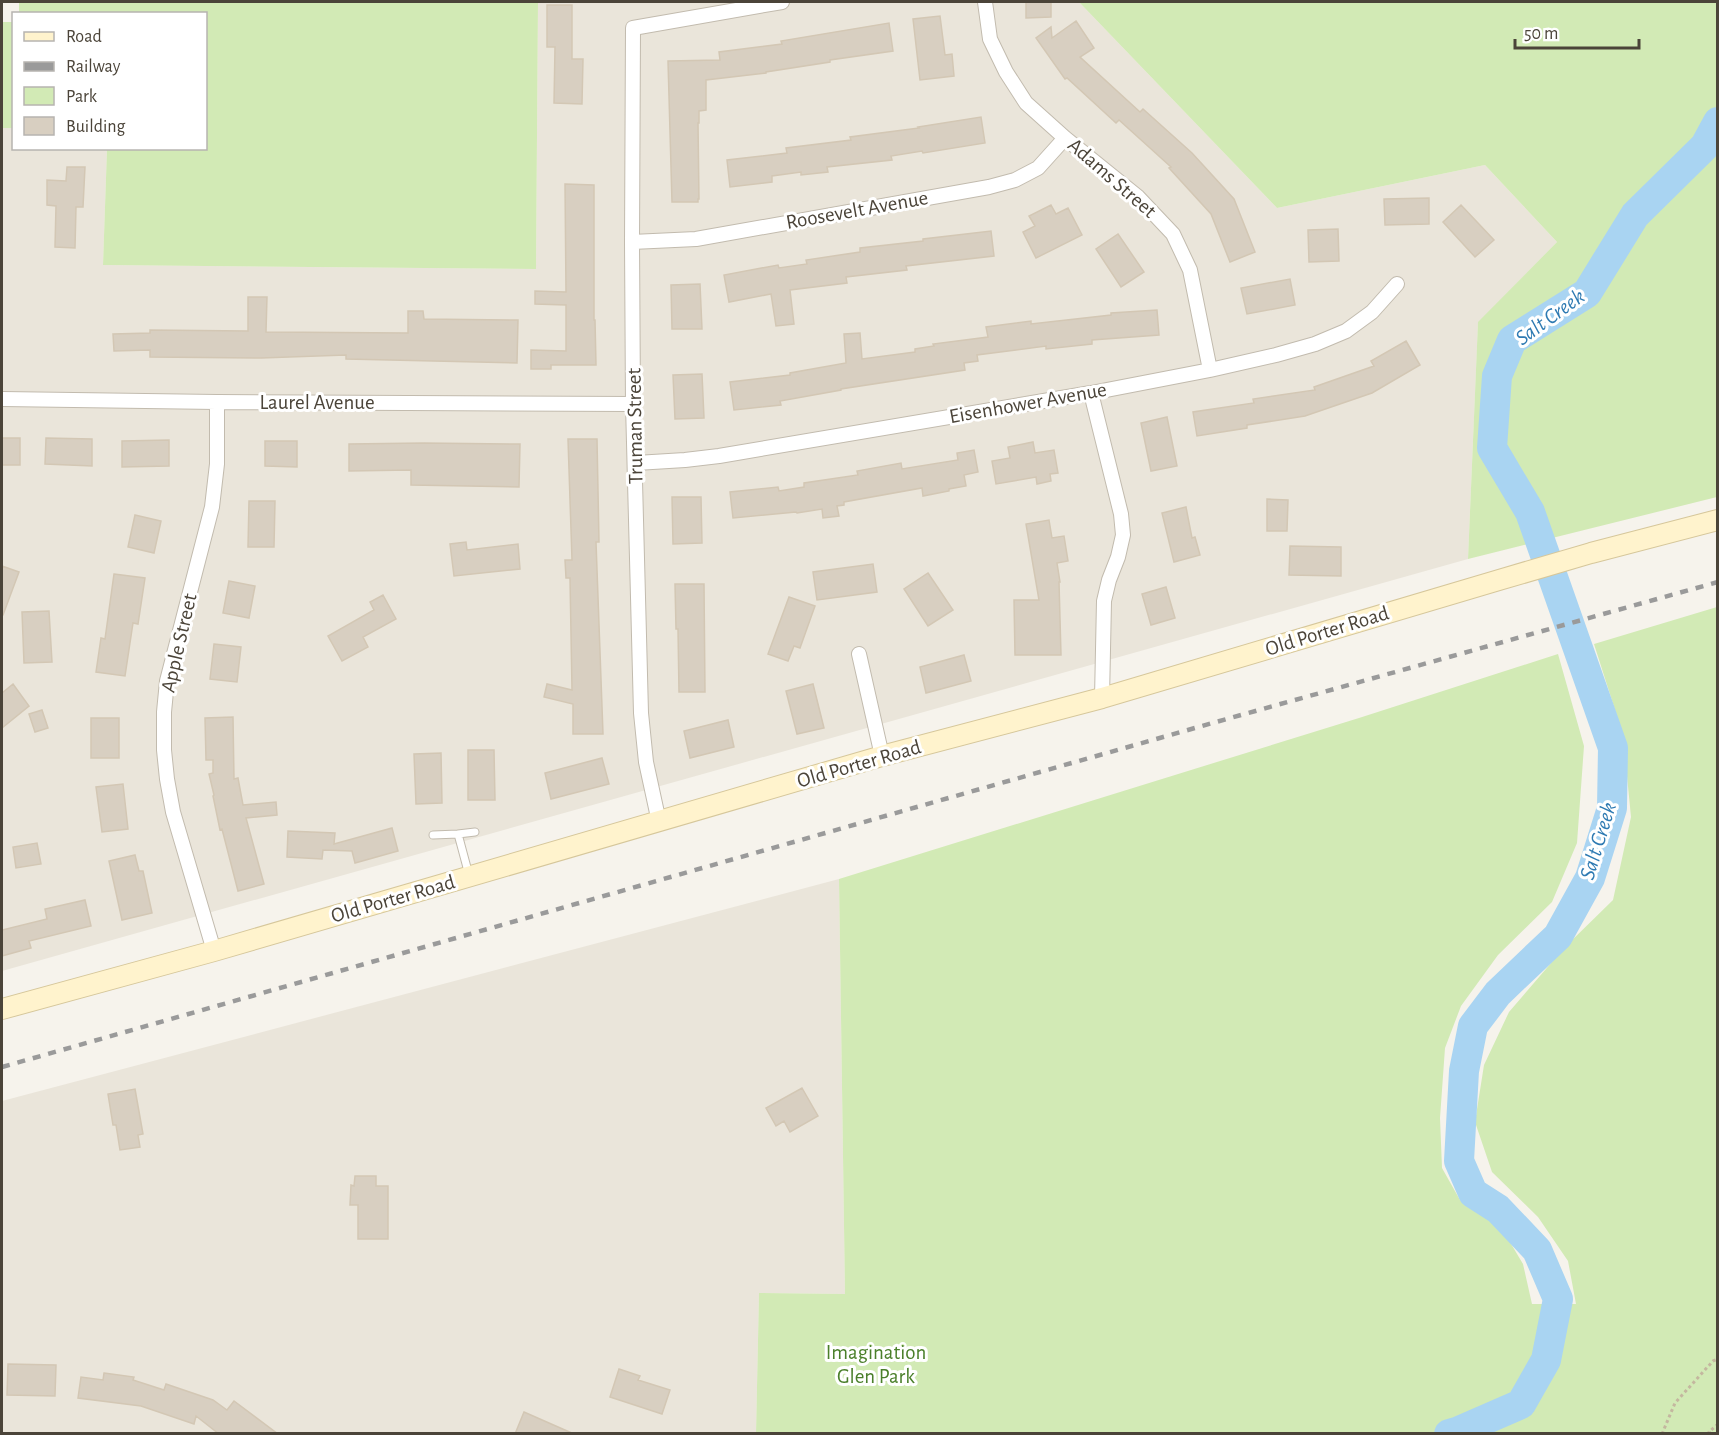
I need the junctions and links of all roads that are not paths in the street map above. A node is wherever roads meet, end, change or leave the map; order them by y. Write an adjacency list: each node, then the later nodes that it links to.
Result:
1 (782, 2): 4 (street, Truman Street)
2 (985, 2): 3 (street, Adams Street)
3 (1065, 138): 4 (street, Roosevelt Avenue); 6 (street, Adams Street)
4 (632, 242): 10 (street, Truman Street)
5 (1397, 284): 6 (street, Eisenhower Avenue)
6 (1210, 370): 7 (street, Eisenhower Avenue)
7 (1091, 393): 11 (street, Eisenhower Avenue); 14 (street)
8 (2, 399): 9 (street, Laurel Avenue)
9 (217, 402): 10 (street, Laurel Avenue); 21 (street, Apple Street)
10 (633, 404): 11 (street, Truman Street)
11 (636, 463): 16 (street, Truman Street)
12 (1718, 520): 14 (street, Old Porter Road)
13 (859, 654): 15 (street)
14 (1102, 698): 15 (street, Old Porter Road)
15 (882, 756): 16 (street, Old Porter Road)
16 (659, 822): 20 (street, Old Porter Road)
17 (475, 832): 18 (lane)
18 (459, 834): 19 (lane); 20 (lane)
19 (434, 835)
20 (469, 877): 21 (street, Old Porter Road)
21 (214, 951): 22 (street, Old Porter Road)
22 (2, 1009)

